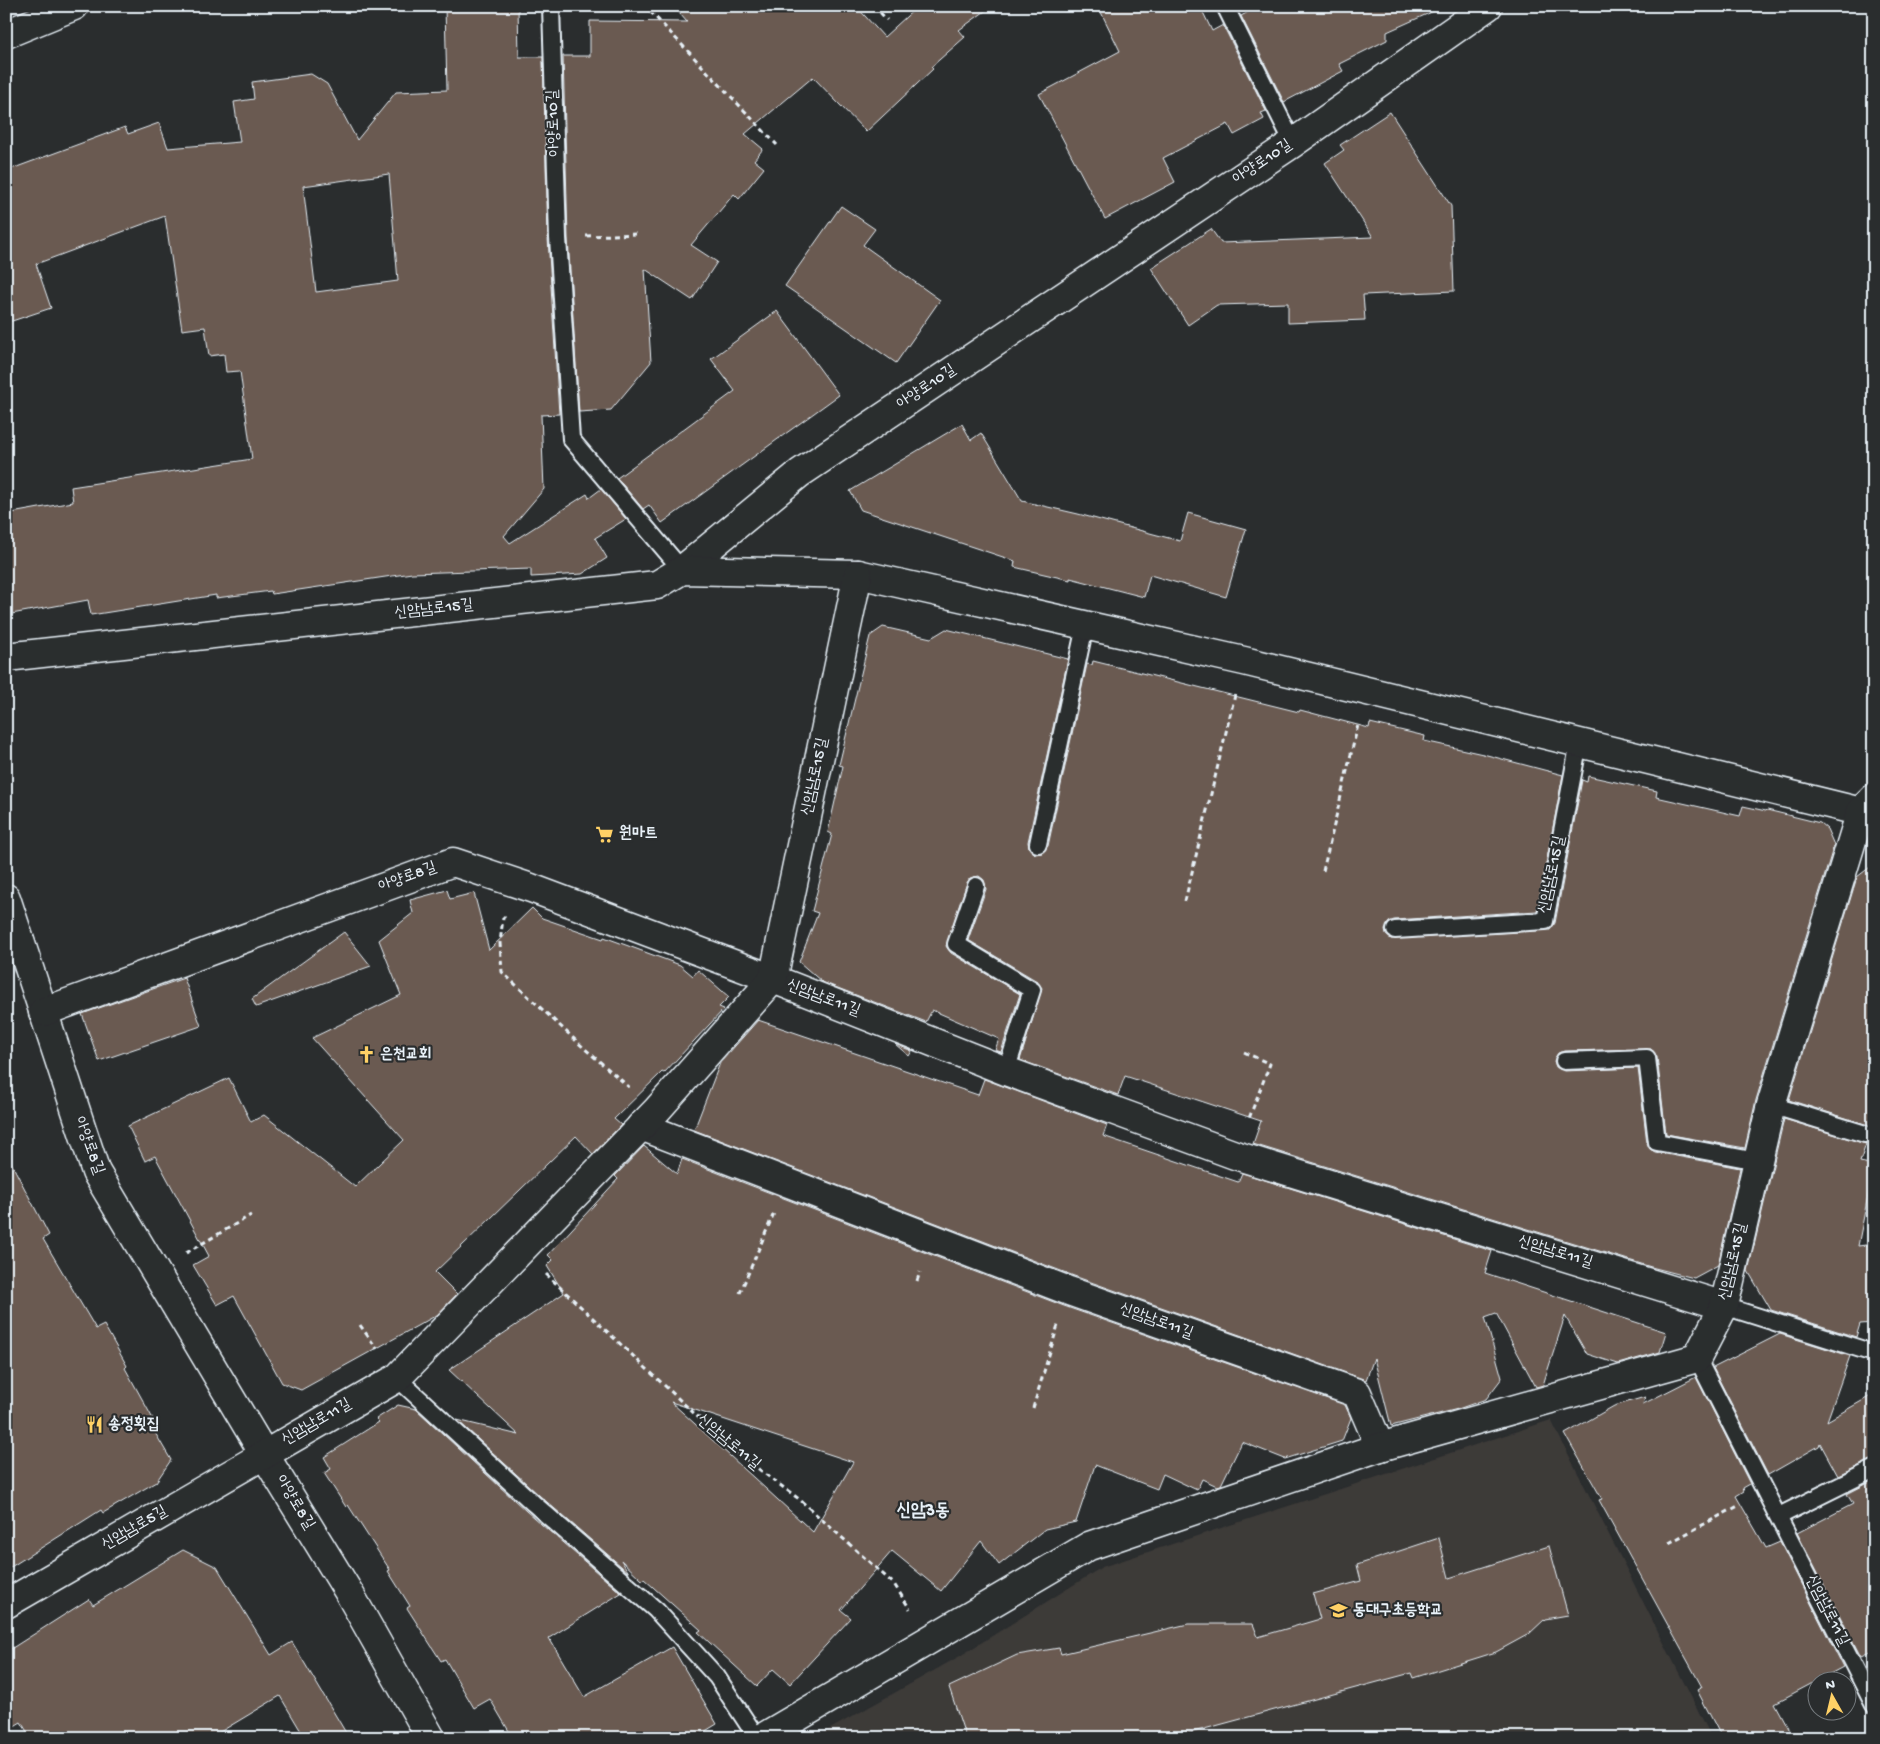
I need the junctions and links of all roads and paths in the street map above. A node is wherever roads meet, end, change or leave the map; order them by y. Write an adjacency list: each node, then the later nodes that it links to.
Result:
1 (74, 6): 7 (street)
2 (874, 6): 6 (path)
3 (1488, 6): 8 (street, 아양로10길)
4 (551, 7): 9 (path); 11 (lane, 아양로10길)
5 (1226, 7): 8 (lane)
6 (887, 20)
7 (6, 34)
8 (1293, 143): 12 (street, 아양로10길)
9 (777, 145)
10 (639, 234): 11 (path)
11 (558, 238): 12 (lane, 아양로10길)
12 (682, 570): 13 (street, 신암남로15길); 15 (street, 신암남로15길)
13 (858, 574): 14 (street, 신암남로15길); 27 (street, 신암남로15길)
14 (1085, 626): 16 (street, 신암남로15길); 20 (lane)
15 (6, 657)
16 (1244, 661): 17 (street, 신암남로15길); 25 (path)
17 (1366, 691): 18 (street, 신암남로15길); 21 (path)
18 (1579, 742): 19 (street, 신암남로15길); 26 (lane, 신암남로15길)
19 (1870, 808): 32 (street, 신암남로15길)
20 (1038, 844)
21 (1323, 871)
22 (976, 886): 31 (lane)
23 (531, 888): 27 (street, 아양로8길); 28 (street, 아양로8길); 33 (path)
24 (6, 898): 28 (street, 아양로8길)
25 (1185, 901)
26 (1395, 930)
27 (773, 979): 31 (street, 신암남로11길); 33 (street, 신암남로11길)
28 (43, 1012): 40 (street, 아양로8길)
29 (1244, 1052): 35 (path)
30 (1564, 1061): 36 (lane)
31 (1006, 1071): 35 (street, 신암남로11길)
32 (1770, 1105): 34 (lane); 36 (street, 신암남로15길)
33 (649, 1118): 37 (street, 신암남로11길); 39 (street, 신암남로11길)
34 (1865, 1134)
35 (1235, 1155): 43 (street, 신암남로11길)
36 (1757, 1161): 43 (street, 신암남로15길)
37 (787, 1183): 41 (street, 신암남로11길); 42 (path)
38 (251, 1215): 40 (path)
39 (520, 1250): 46 (street, 신암남로11길); 55 (path, 신암남로11길)
40 (155, 1270): 49 (street, 아양로8길)
41 (1069, 1291): 47 (path); 48 (street, 신암남로11길)
42 (740, 1293)
43 (1724, 1306): 44 (lane, 신암남로11길); 45 (street, 신암남로15길)
44 (1874, 1350)
45 (1697, 1358): 48 (street); 51 (lane, 신암남로11길)
46 (397, 1378): 49 (street, 신암남로11길); 58 (lane)
47 (1033, 1408)
48 (1380, 1447): 55 (street)
49 (264, 1454): 54 (street, 신암남로5길); 57 (street, 아양로8길)
50 (1874, 1469): 52 (lane)
51 (1765, 1491): 52 (lane, 신암남로11길); 53 (path)
52 (1779, 1516): 56 (lane, 신암남로11길)
53 (1669, 1543)
54 (6, 1604)
55 (931, 1639): 59 (street)
56 (1874, 1705)
57 (431, 1738)
58 (757, 1738)
59 (762, 1738)

